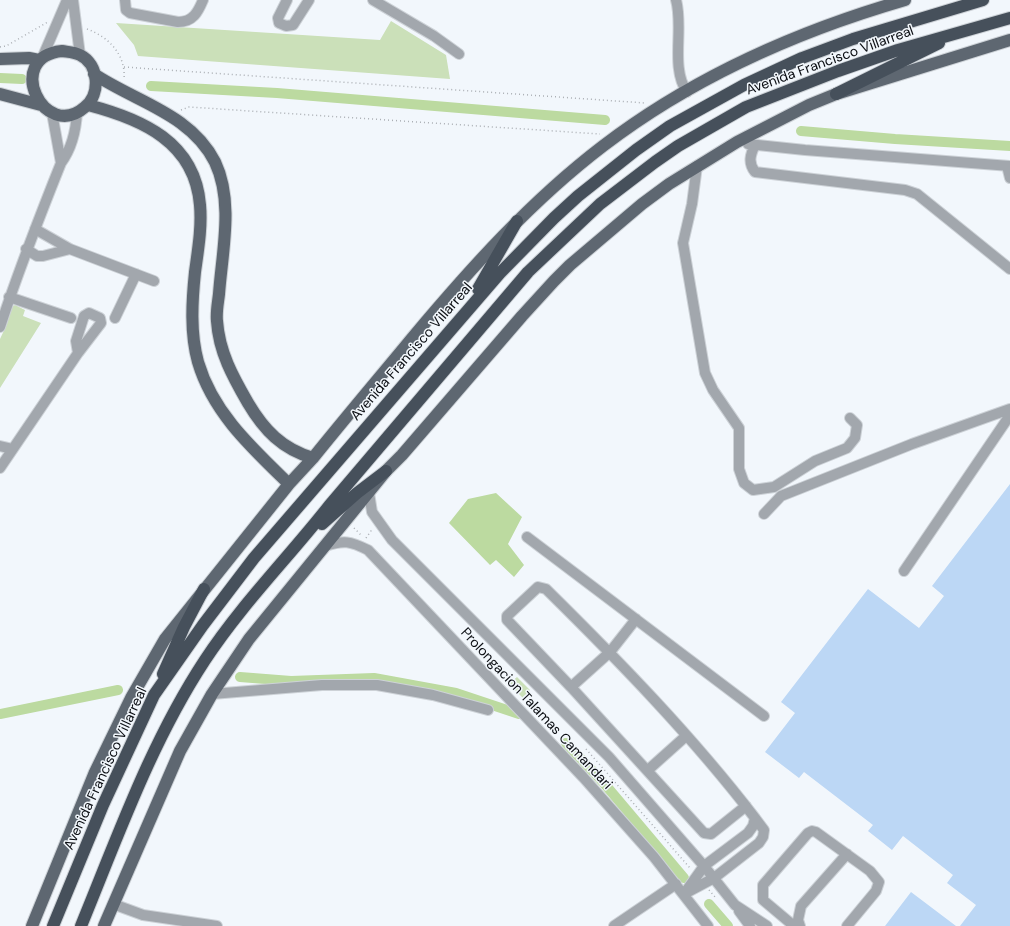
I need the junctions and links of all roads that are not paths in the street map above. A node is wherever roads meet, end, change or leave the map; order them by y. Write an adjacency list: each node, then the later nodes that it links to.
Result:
1 (67, 0): 16 (street)
2 (73, 0): 15 (street)
3 (125, 0): 4 (street)
4 (203, 0)
5 (287, 0): 6 (street)
6 (309, 0)
7 (373, 0): 14 (street)
8 (677, 0): 19 (street)
9 (906, 0): 19 (main road, Avenida Francisco Villarreal)
10 (983, 0): 42 (highway, Avenida Francisco Villarreal)
11 (1010, 18): 12 (highway, Avenida Francisco Villarreal)
12 (957, 33): 21 (highway); 59 (highway, Avenida Francisco Villarreal)
13 (1010, 40): 21 (main road)
14 (459, 54)
15 (80, 55): 16 (main road); 18 (main road)
16 (41, 58): 17 (main road); 22 (main road)
17 (0, 60)
18 (94, 74): 23 (main road); 50 (main road)
19 (686, 92): 32 (main road, Avenida Francisco Villarreal)
20 (0, 94): 22 (main road)
21 (836, 94): 26 (main road)
22 (41, 105): 25 (main road)
23 (88, 105): 24 (main road); 53 (main road)
24 (77, 112): 25 (main road); 28 (street)
25 (52, 113): 28 (street)
26 (736, 142): 27 (street); 29 (main road)
27 (755, 145): 30 (street); 36 (street)
28 (61, 163): 33 (street)
29 (697, 166): 52 (main road); 54 (street)
30 (1008, 166): 31 (street)
31 (1010, 178)
32 (517, 221): 42 (highway); 50 (main road, Avenida Francisco Villarreal)
33 (35, 229): 34 (street); 35 (street)
34 (26, 249): 35 (street); 39 (street)
35 (70, 249): 37 (street)
36 (1010, 269)
37 (136, 274): 38 (street); 41 (street)
38 (154, 280)
39 (9, 297): 40 (street); 43 (street)
40 (70, 318)
41 (115, 318)
42 (456, 326): 67 (highway, Avenida Francisco Villarreal)
43 (0, 327)
44 (78, 353): 49 (street)
45 (1010, 409): 56 (street)
46 (1010, 415): 61 (street)
47 (850, 418): 54 (street)
48 (0, 446): 49 (street)
49 (13, 449): 51 (street)
50 (313, 458): 53 (main road, Avenida Francisco Villarreal)
51 (0, 468)
52 (386, 471): 55 (main road); 59 (highway)
53 (289, 484): 62 (main road, Avenida Francisco Villarreal)
54 (774, 487): 56 (street)
55 (369, 493): 60 (main road); 75 (street)
56 (781, 496): 57 (street)
57 (764, 514)
58 (527, 536): 63 (street)
59 (300, 543): 86 (highway, Avenida Francisco Villarreal)
60 (325, 546): 66 (main road); 78 (street, Prolongacion Talamas Camandari)
61 (904, 571)
62 (204, 589): 67 (highway); 83 (main road, Avenida Francisco Villarreal)
63 (636, 619): 64 (street); 69 (street)
64 (610, 652): 65 (street); 65 (street); 70 (street)
65 (571, 687): 71 (street)
66 (212, 694): 68 (street); 80 (main road)
67 (154, 695): 82 (highway, Avenida Francisco Villarreal)
68 (488, 710)
69 (764, 716)
70 (686, 736): 71 (street); 72 (street)
71 (648, 770): 72 (street)
72 (746, 806): 73 (street)
73 (755, 818): 75 (street); 76 (street)
74 (847, 854): 93 (street); 94 (street); 95 (street)
75 (704, 866): 76 (street); 77 (street)
76 (714, 878): 77 (street); 81 (street)
77 (700, 880): 79 (street)
78 (676, 884): 79 (street, Prolongacion Talamas Camandari); 89 (street)
79 (684, 894): 90 (street, Prolongacion Talamas Camandari)
80 (113, 904): 87 (main road); 88 (street)
81 (734, 905): 91 (street); 92 (street)
82 (59, 912): 84 (highway); 85 (highway, Avenida Francisco Villarreal)
83 (32, 926)
84 (50, 926)
85 (54, 926)
86 (81, 926)
87 (104, 926)
88 (217, 926)
89 (614, 926)
90 (708, 926)
91 (750, 926)
92 (767, 926)
93 (794, 926)
94 (800, 926)
95 (847, 926)

